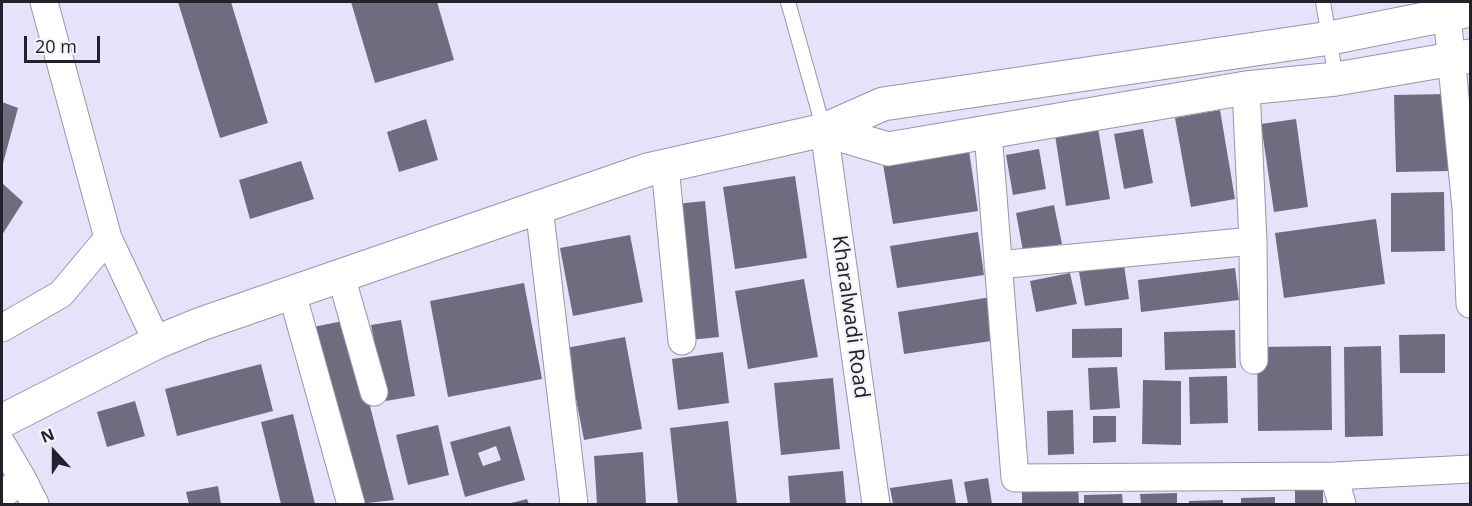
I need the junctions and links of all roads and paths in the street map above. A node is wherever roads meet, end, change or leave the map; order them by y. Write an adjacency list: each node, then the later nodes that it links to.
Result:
1 (44, 2): 14 (street)
2 (788, 2): 9 (lane)
3 (1323, 2): 5 (lane)
4 (1459, 13): 5 (street); 6 (street)
5 (1330, 38): 7 (lane); 9 (street)
6 (1462, 58): 7 (street); 13 (street)
7 (1336, 79): 8 (street)
8 (1246, 88): 10 (street); 15 (street)
9 (824, 130): 10 (street); 11 (street); 34 (street, Kharalwadi Road)
10 (988, 132): 16 (street)
11 (665, 166): 12 (street); 21 (street)
12 (539, 207): 17 (street); 33 (street)
13 (1468, 207): 19 (street)
14 (108, 238): 20 (street); 22 (street)
15 (1253, 241): 16 (street); 23 (street)
16 (998, 266): 28 (street)
17 (341, 276): 18 (street); 24 (street)
18 (292, 293): 22 (street); 32 (street)
19 (1470, 304)
20 (2, 328)
21 (682, 341)
22 (157, 342): 25 (street)
23 (1254, 360)
24 (374, 392)
25 (2, 421)
26 (2, 444): 29 (street)
27 (1470, 469): 28 (street)
28 (1334, 476): 35 (street)
29 (22, 478): 30 (street); 31 (street)
30 (2, 496)
31 (35, 504)
32 (351, 504)
33 (574, 504)
34 (876, 504)
35 (1342, 504)

